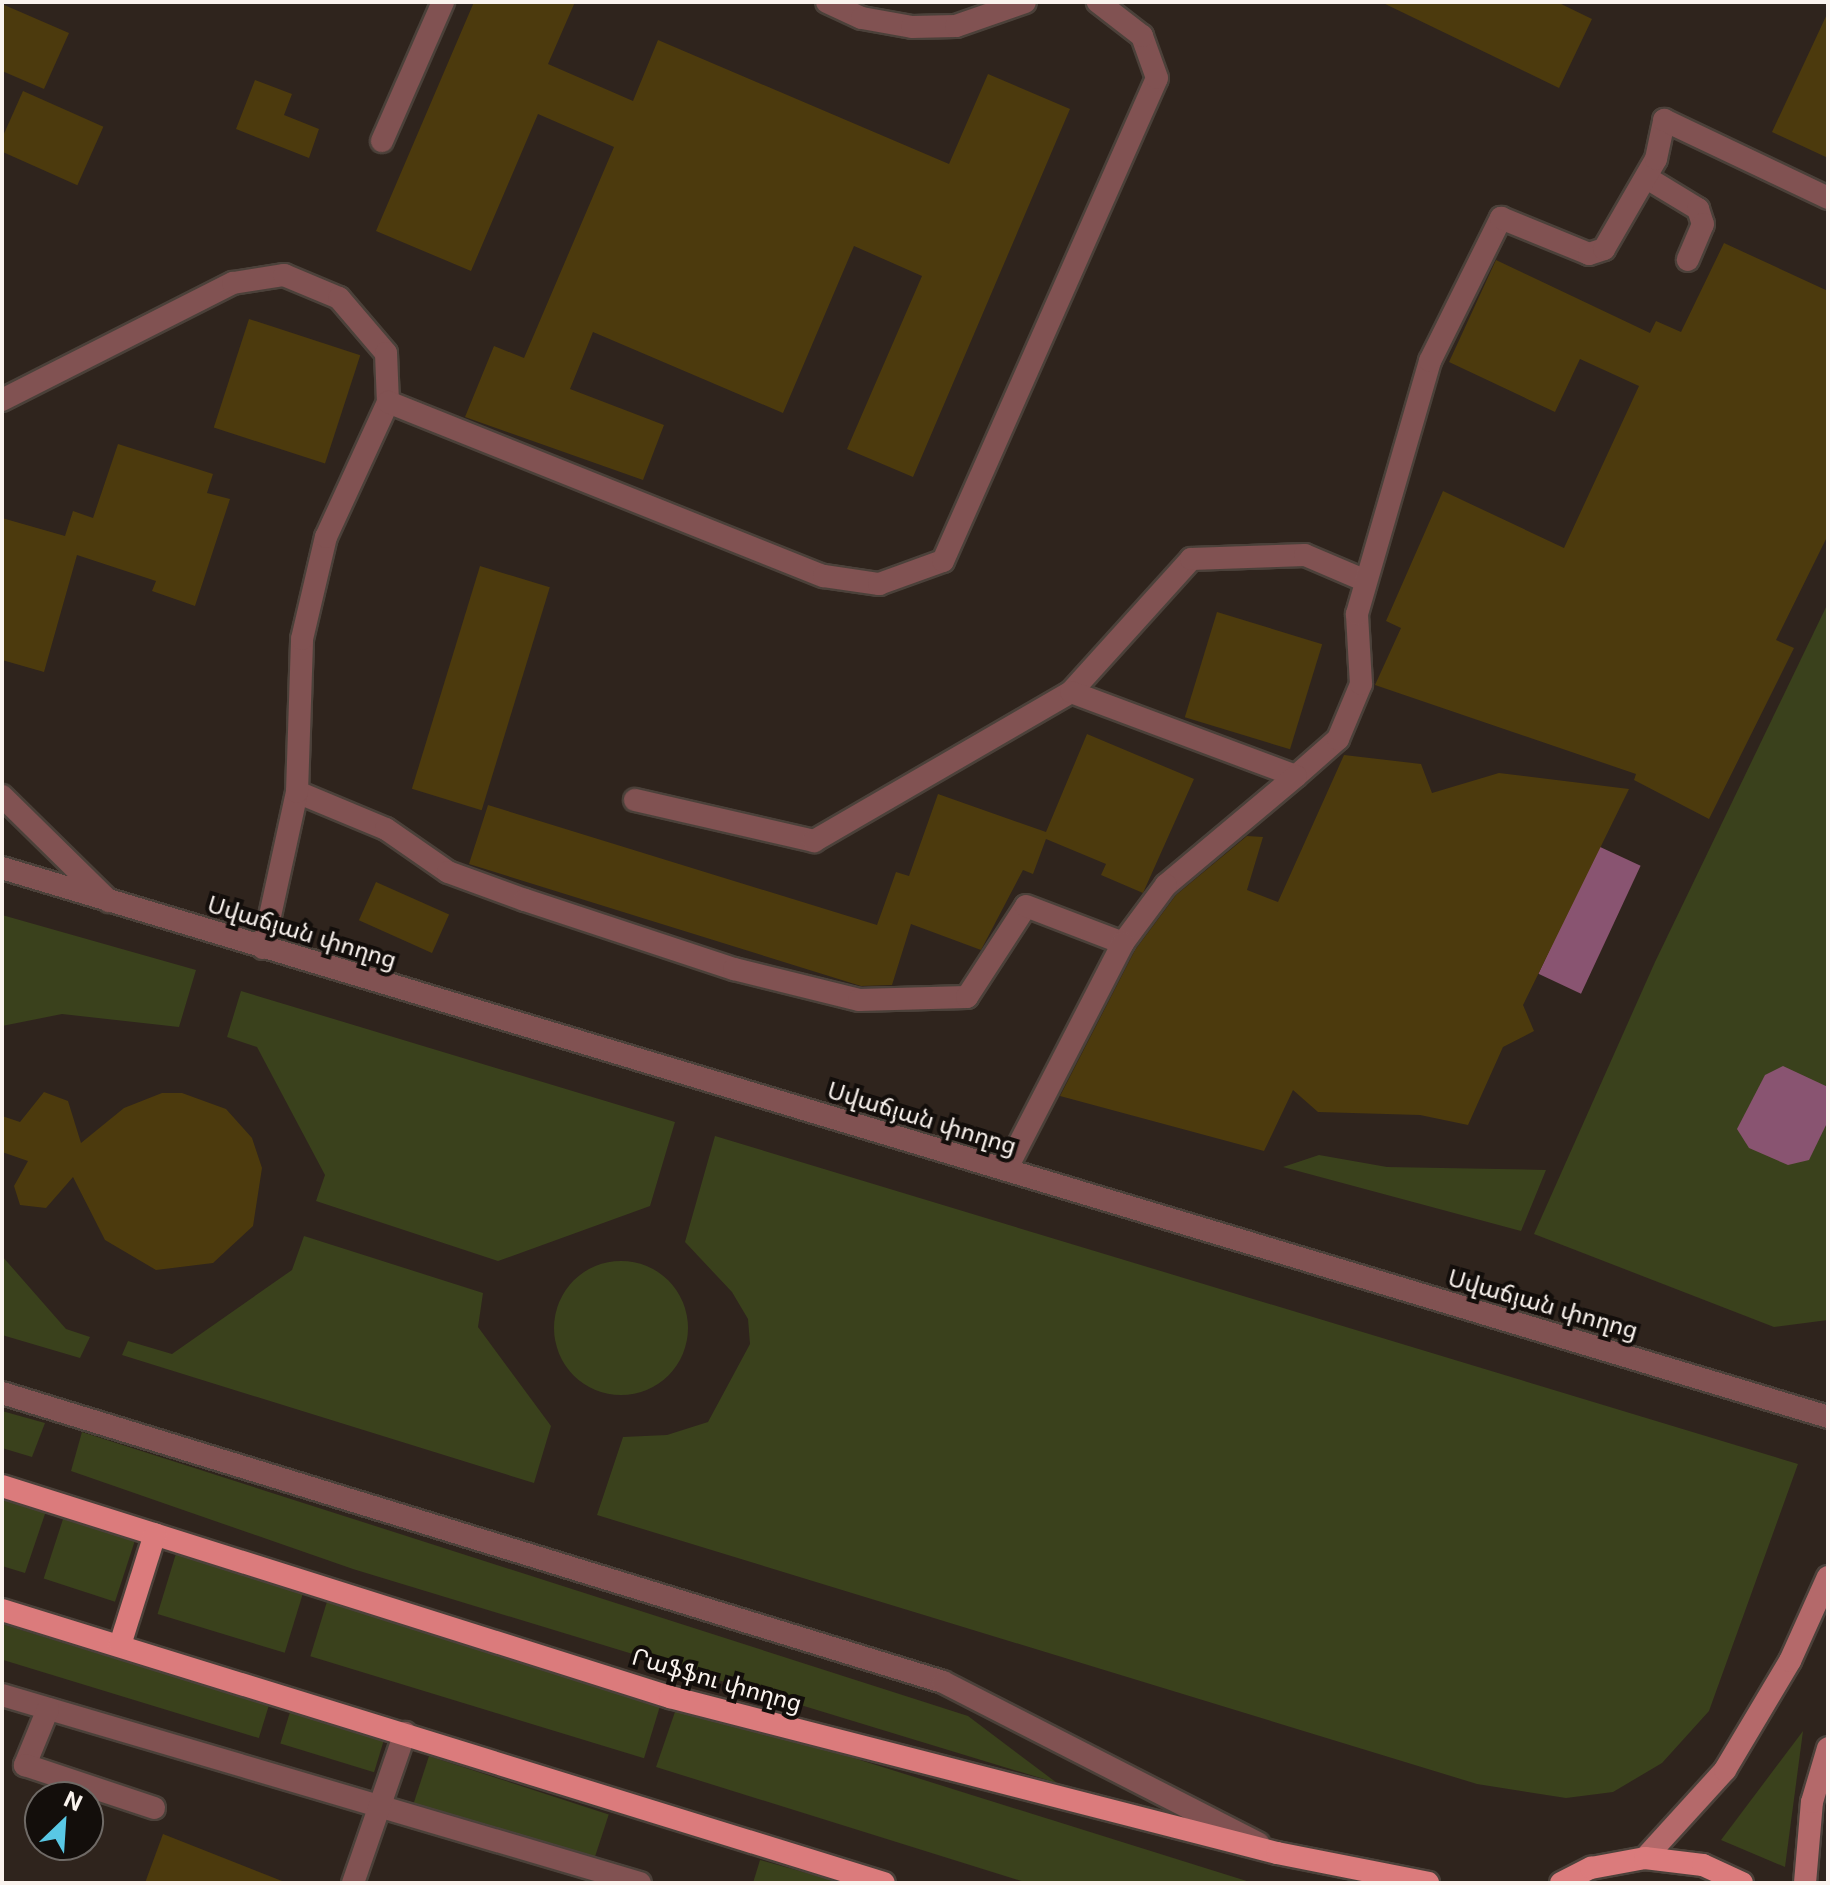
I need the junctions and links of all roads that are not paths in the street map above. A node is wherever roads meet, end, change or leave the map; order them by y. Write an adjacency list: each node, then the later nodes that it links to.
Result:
1 (443, 2): 5 (street)
2 (827, 2): 3 (street)
3 (1025, 2)
4 (1098, 2): 10 (street)
5 (382, 141)
6 (1647, 178): 7 (street); 8 (street); 11 (street)
7 (1828, 198)
8 (1688, 260)
9 (2, 400): 10 (street)
10 (388, 402): 14 (street)
11 (1366, 581): 12 (street); 13 (street)
12 (1071, 692): 13 (street); 16 (street)
13 (1296, 776): 19 (street)
14 (297, 792): 19 (street); 20 (street)
15 (2, 796): 18 (street)
16 (635, 800)
17 (2, 868): 18 (street, Սվաճյան փողոց)
18 (109, 901): 20 (street, Սվաճյան փողոց)
19 (1123, 943): 21 (street)
20 (263, 948): 21 (street, Սվաճյան փողոց)
21 (1006, 1170): 23 (street, Սվաճյան փողոց)
22 (2, 1393): 35 (street)
23 (1828, 1417)
24 (2, 1486): 25 (main road, Րաֆֆու փողոց)
25 (155, 1534): 28 (main road); 35 (main road, Րաֆֆու փողոց)
26 (1828, 1577): 36 (main road)
27 (2, 1610): 28 (main road)
28 (120, 1645): 31 (main road)
29 (2, 1695): 30 (street)
30 (48, 1709): 33 (street); 34 (street)
31 (405, 1733): 33 (street); 39 (main road)
32 (1828, 1748): 43 (main road)
33 (382, 1806): 37 (street); 38 (street)
34 (154, 1808)
35 (1277, 1853): 40 (main road, Րաֆֆու փողոց)
36 (1645, 1858): 41 (main road); 42 (main road)
37 (353, 1883)
38 (640, 1883)
39 (884, 1883)
40 (1428, 1883)
41 (1561, 1883)
42 (1742, 1883)
43 (1805, 1883)

